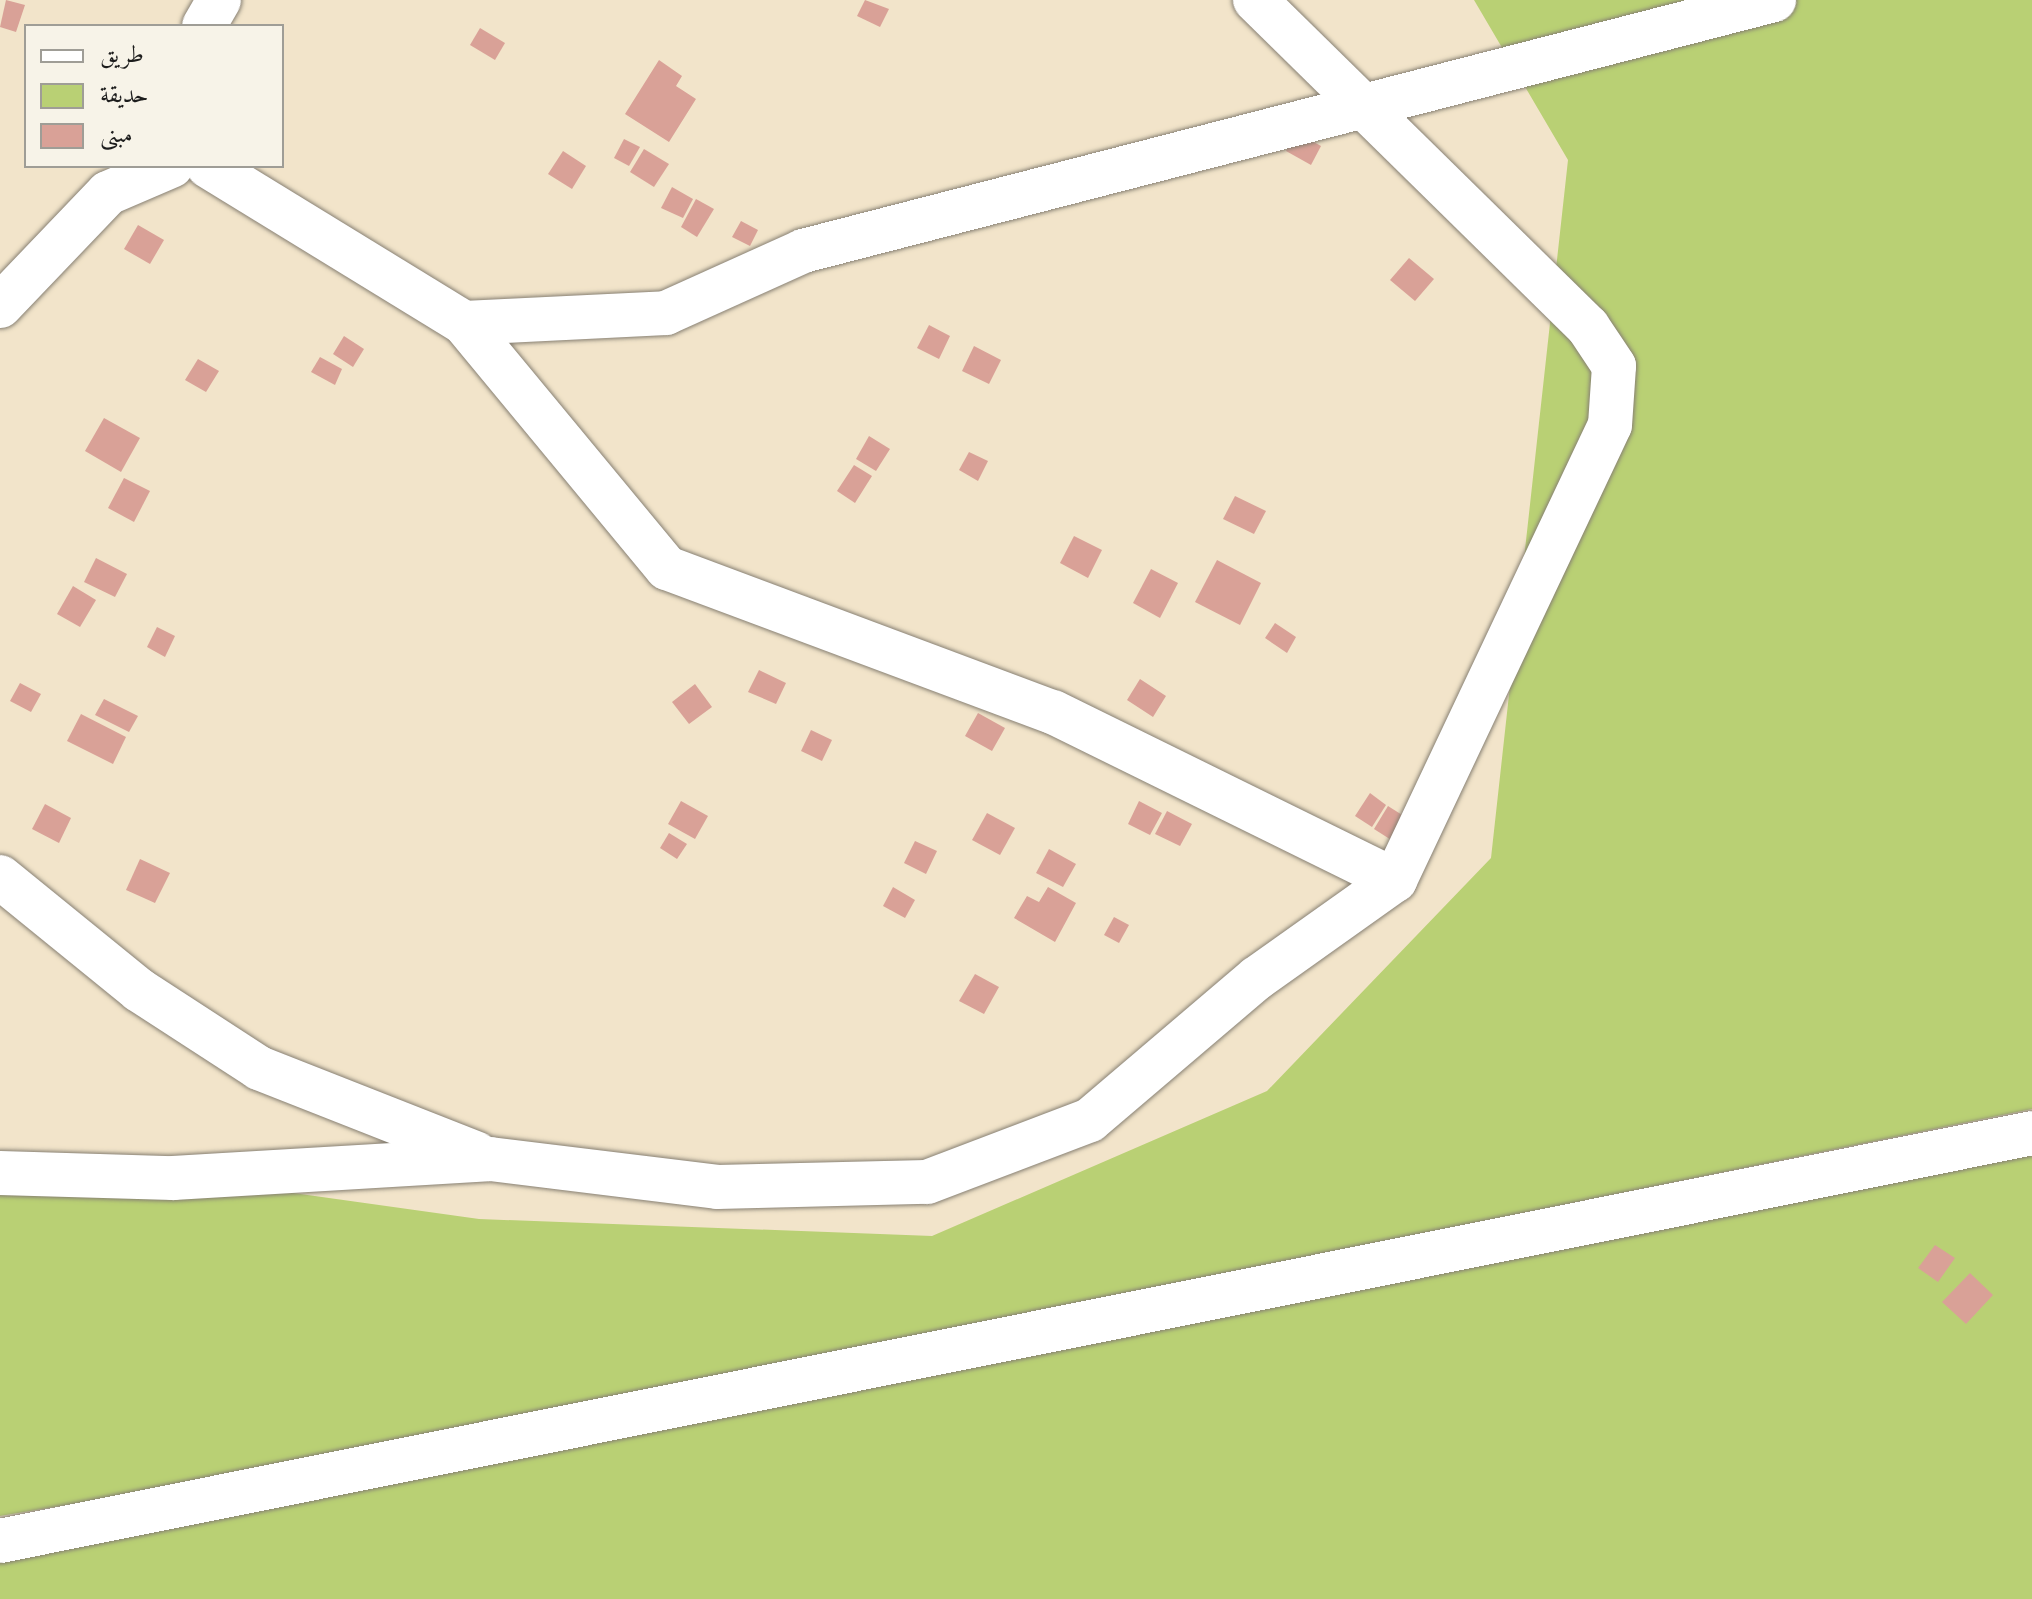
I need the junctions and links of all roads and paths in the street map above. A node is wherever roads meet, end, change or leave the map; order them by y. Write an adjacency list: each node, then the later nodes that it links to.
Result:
1 (219, 0): 4 (street)
2 (1255, 0): 5 (street)
3 (1774, 0): 5 (street)
4 (205, 24)
5 (1363, 104): 10 (street); 12 (street)
6 (163, 168): 8 (street)
7 (211, 168): 10 (street)
8 (116, 180): 9 (street)
9 (0, 306)
10 (464, 323): 12 (street)
11 (0, 877): 14 (street)
12 (1395, 880): 14 (street)
13 (2032, 1133): 16 (street)
14 (490, 1159): 15 (street)
15 (0, 1173)
16 (0, 1541)

